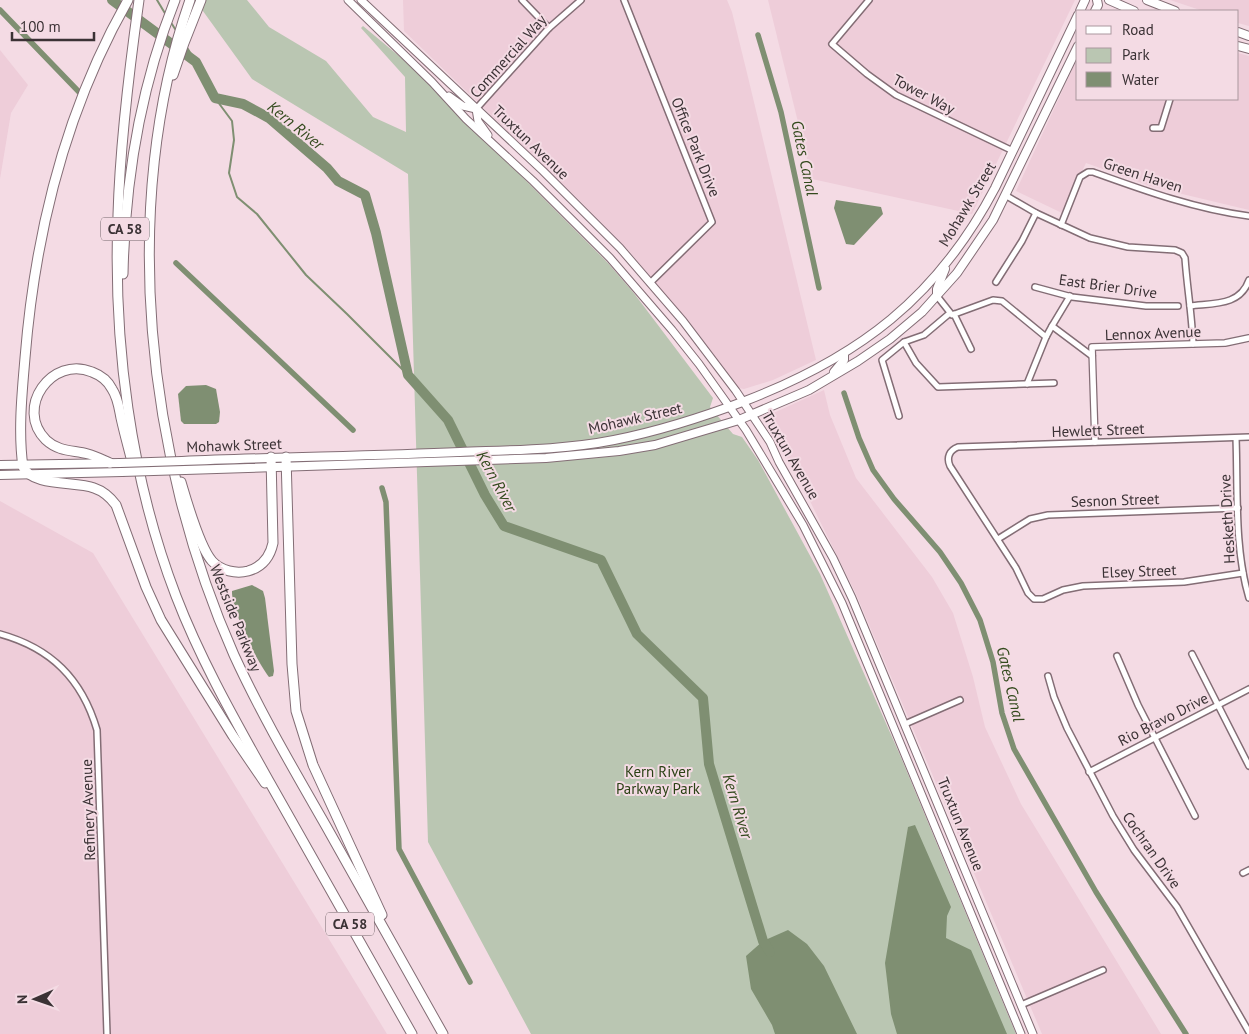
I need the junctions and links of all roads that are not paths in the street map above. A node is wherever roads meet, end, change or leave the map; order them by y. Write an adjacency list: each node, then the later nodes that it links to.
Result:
1 (128, 0): 69 (highway)
2 (139, 0): 53 (highway)
3 (175, 0): 53 (highway, CA 58)
4 (190, 0): 24 (highway)
5 (201, 0): 24 (highway)
6 (348, 0): 16 (main road, Truxtun Avenue)
7 (361, 0): 19 (main road, Truxtun Avenue)
8 (522, 0): 18 (street)
9 (581, 0): 18 (street, Commercial Way)
10 (624, 0): 38 (street, Office Park Drive)
11 (869, 0): 28 (street, Tower Way)
12 (1108, 0): 14 (main road)
13 (1147, 0): 15 (main road)
14 (1132, 10)
15 (1172, 10)
16 (365, 17): 19 (main road); 21 (main road, Truxtun Avenue)
17 (1076, 19): 25 (main road, Mohawk Street)
18 (549, 28): 23 (street, Commercial Way)
19 (408, 44): 23 (main road, Truxtun Avenue)
20 (1076, 50): 29 (main road, Mohawk Street)
21 (432, 82): 23 (main road); 27 (main road, Truxtun Avenue)
22 (1170, 100): 26 (street)
23 (476, 109): 27 (main road); 38 (main road, Truxtun Avenue)
24 (161, 117): 57 (highway, Westside Parkway)
25 (1027, 122): 28 (main road, Mohawk Street); 29 (main road)
26 (1153, 128)
27 (496, 146): 59 (main road, Truxtun Avenue)
28 (1013, 151): 30 (main road); 35 (main road, Mohawk Street)
29 (1024, 156): 30 (main road, Mohawk Street)
30 (1014, 178): 31 (main road, Mohawk Street)
31 (1005, 195): 32 (street); 40 (main road, Mohawk Street)
32 (1036, 213): 34 (street); 37 (street)
33 (1249, 216): 34 (street, Green Haven)
34 (1061, 225): 43 (street)
35 (947, 263): 40 (main road); 51 (main road, Mohawk Street)
36 (1249, 280): 43 (street)
37 (996, 282)
38 (650, 283): 58 (main road, Truxtun Avenue)
39 (1035, 287): 41 (street, East Brier Drive)
40 (937, 296): 44 (street); 54 (main road, Mohawk Street)
41 (1070, 296): 42 (street, East Brier Drive); 45 (street)
42 (1178, 306)
43 (1190, 306): 49 (street)
44 (952, 314): 46 (street); 48 (street); 50 (street)
45 (1052, 326): 46 (street); 52 (street)
46 (1046, 337): 56 (street)
47 (1249, 338): 49 (street, Lennox Avenue)
48 (904, 342): 56 (street); 61 (street)
49 (1194, 344): 52 (street, Lennox Avenue)
50 (971, 349)
51 (844, 354): 54 (main road); 58 (main road, Mohawk Street)
52 (1092, 356): 65 (street, Lennox Avenue)
53 (124, 364): 76 (highway)
54 (826, 381): 60 (main road, Mohawk Street)
55 (1054, 383): 56 (street)
56 (1027, 384)
57 (159, 390): 66 (highway); 96 (highway, Westside Parkway)
58 (743, 402): 59 (main road, Mohawk Street); 60 (main road, Truxtun Avenue)
59 (730, 408): 62 (main road, Truxtun Avenue); 67 (main road, Mohawk Street)
60 (752, 415): 62 (main road, Mohawk Street); 86 (main road, Truxtun Avenue)
61 (899, 416)
62 (739, 420): 67 (main road, Mohawk Street); 84 (main road, Truxtun Avenue)
63 (1249, 437): 64 (street, Hewlett Street)
64 (1236, 438): 65 (street, Hewlett Street); 73 (street, Hesketh Drive)
65 (1095, 442): 74 (street, Hewlett Street)
66 (271, 462): 67 (main road, Mohawk Street); 68 (main road, Mohawk Street, bridge); 71 (main road, Mohawk Street, bridge)
67 (286, 462): 96 (highway)
68 (110, 463): 69 (main road, Mohawk Street); 76 (highway)
69 (22, 464): 70 (main road, Mohawk Street); 71 (highway)
70 (0, 465)
71 (29, 474): 72 (main road, Mohawk Street); 90 (highway)
72 (0, 475)
73 (1238, 508): 74 (street, Sesnon Street); 75 (street, Hesketh Drive)
74 (998, 539): 75 (street, Elsey Street)
75 (1243, 572): 77 (street, Hesketh Drive)
76 (175, 594): 90 (highway)
77 (1249, 598)
78 (0, 634): 99 (street, Refinery Avenue)
79 (1192, 654): 85 (street)
80 (1118, 656): 87 (street)
81 (1048, 676): 89 (street, Cochran Drive)
82 (1249, 689): 85 (street, Rio Bravo Drive)
83 (960, 700): 86 (street)
84 (884, 702): 86 (main road); 94 (main road, Truxtun Avenue)
85 (1218, 705): 87 (street, Rio Bravo Drive); 88 (street)
86 (905, 724): 97 (main road, Truxtun Avenue)
87 (1154, 738): 89 (street, Rio Bravo Drive); 91 (street)
88 (1249, 766)
89 (1089, 772): 98 (street, Cochran Drive)
90 (287, 814): 100 (highway, CA 58)
91 (1195, 816)
92 (1249, 870): 93 (street)
93 (1243, 873)
94 (992, 963): 97 (main road); 102 (main road, Truxtun Avenue)
95 (1103, 970): 97 (street)
96 (409, 972): 101 (highway, Westside Parkway)
97 (1021, 1005): 102 (main road); 103 (main road, Truxtun Avenue)
98 (1249, 1032)
99 (107, 1034)
100 (412, 1034)
101 (443, 1034)
102 (1022, 1034)
103 (1033, 1034)

